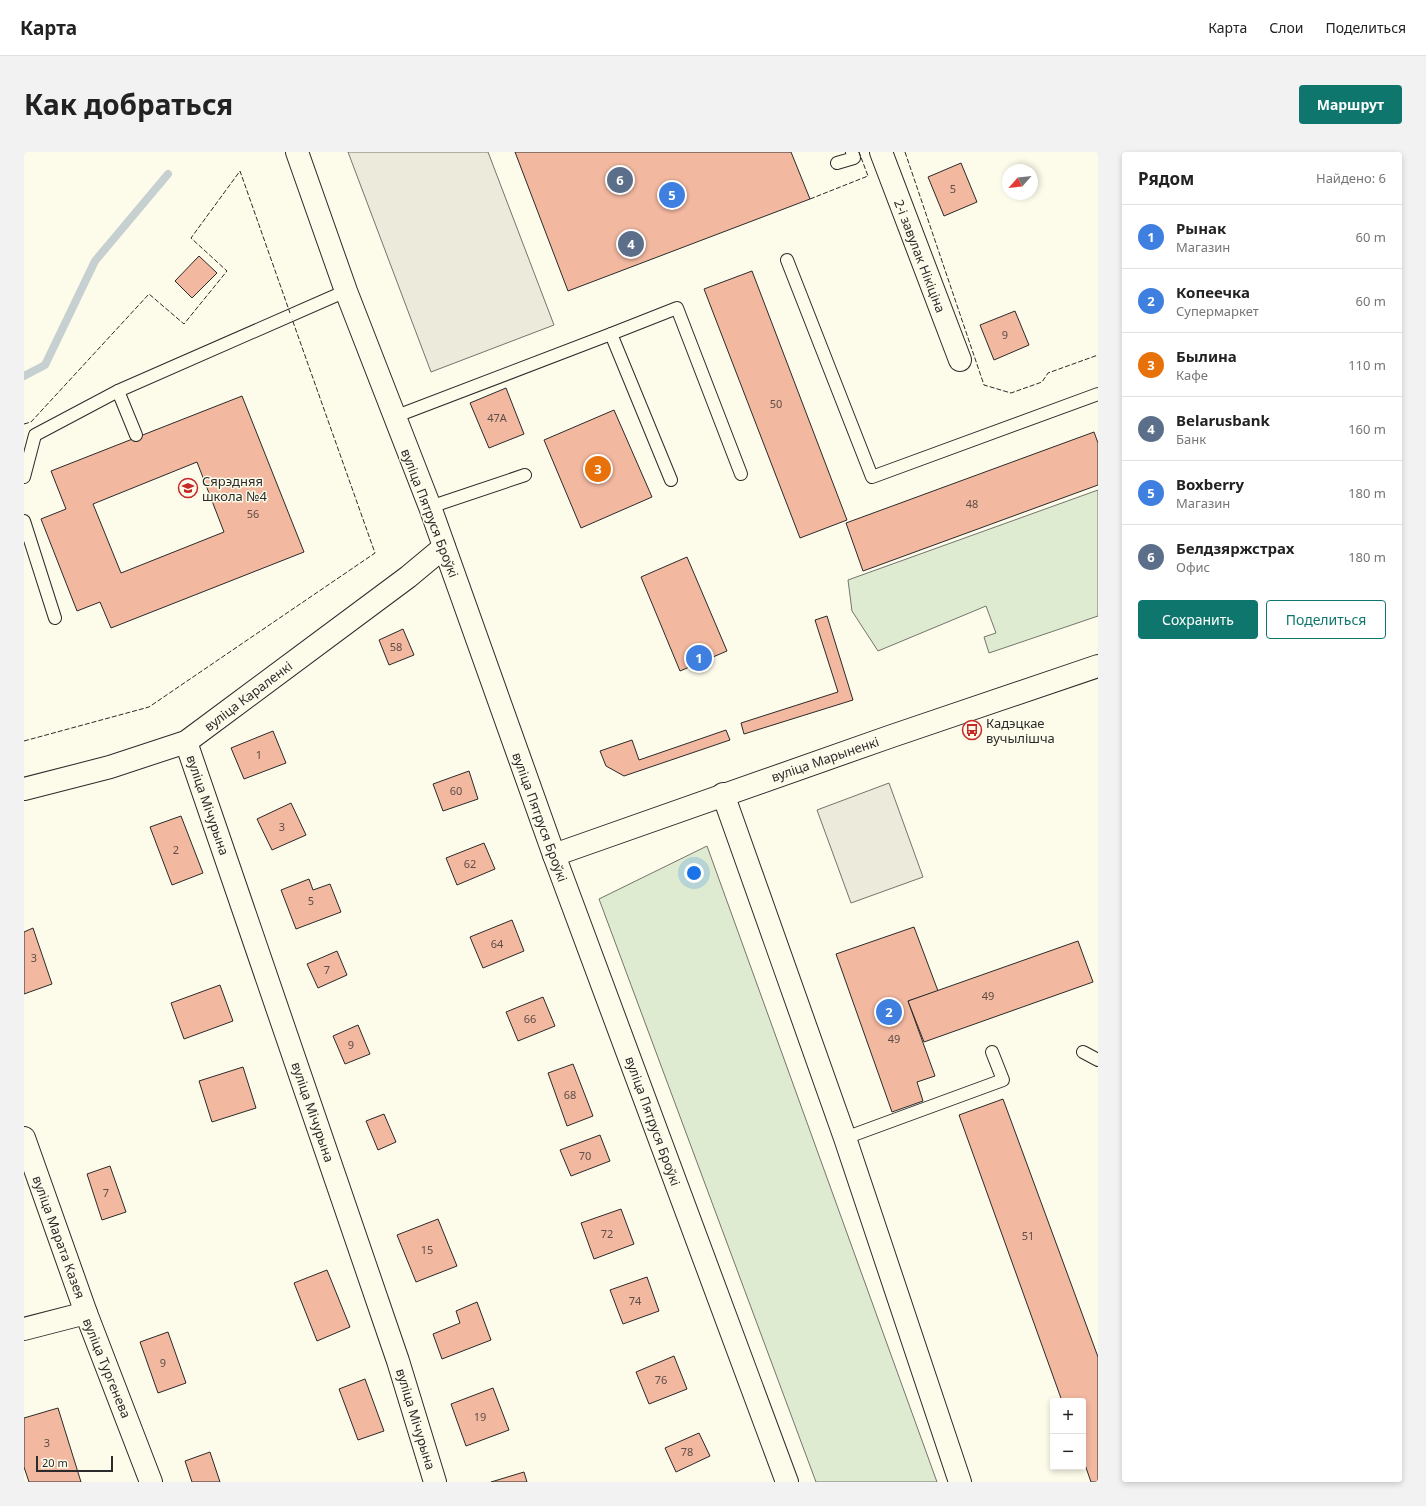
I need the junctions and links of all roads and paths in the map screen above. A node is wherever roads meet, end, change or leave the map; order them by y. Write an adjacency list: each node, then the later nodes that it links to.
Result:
1 (296, 152): 6 (street, вуліца Пятруся Броўкі)
2 (852, 152): 4 (lane)
3 (881, 152): 8 (street, 2-і завулак Нікіціна)
4 (837, 164)
5 (787, 260): 10 (lane)
6 (346, 291): 9 (lane); 11 (street, вуліца Пятруся Броўкі)
7 (611, 334): 11 (lane); 13 (lane); 16 (lane)
8 (960, 360)
9 (118, 391): 12 (lane); 15 (lane)
10 (1098, 394)
11 (394, 417): 17 (street, вуліца Пятруся Броўкі)
12 (136, 435)
13 (741, 474)
14 (525, 475): 17 (lane)
15 (24, 477)
16 (671, 480)
17 (430, 507): 19 (street, вуліца Пятруся Броўкі)
18 (24, 521): 20 (lane)
19 (444, 547): 22 (street, вуліца Караленкі); 25 (street, вуліца Пятруся Броўкі)
20 (55, 618)
21 (1098, 666): 24 (street, вуліца Марыненкі)
22 (186, 742): 23 (street, вуліца Караленкі); 34 (street, вуліца Мічурына)
23 (24, 789)
24 (724, 794): 25 (street, вуліца Марыненкі); 30 (street)
25 (554, 855): 35 (street, вуліца Пятруся Броўкі)
26 (992, 1052): 30 (lane)
27 (1083, 1052): 28 (lane)
28 (1098, 1060)
29 (24, 1138): 31 (street, вуліца Марата Казея)
30 (845, 1138): 36 (street)
31 (86, 1313): 32 (street, вуліца Тургенева); 33 (street, вуліца Тургенева)
32 (24, 1329)
33 (151, 1482)
34 (435, 1482)
35 (787, 1482)
36 (960, 1482)

